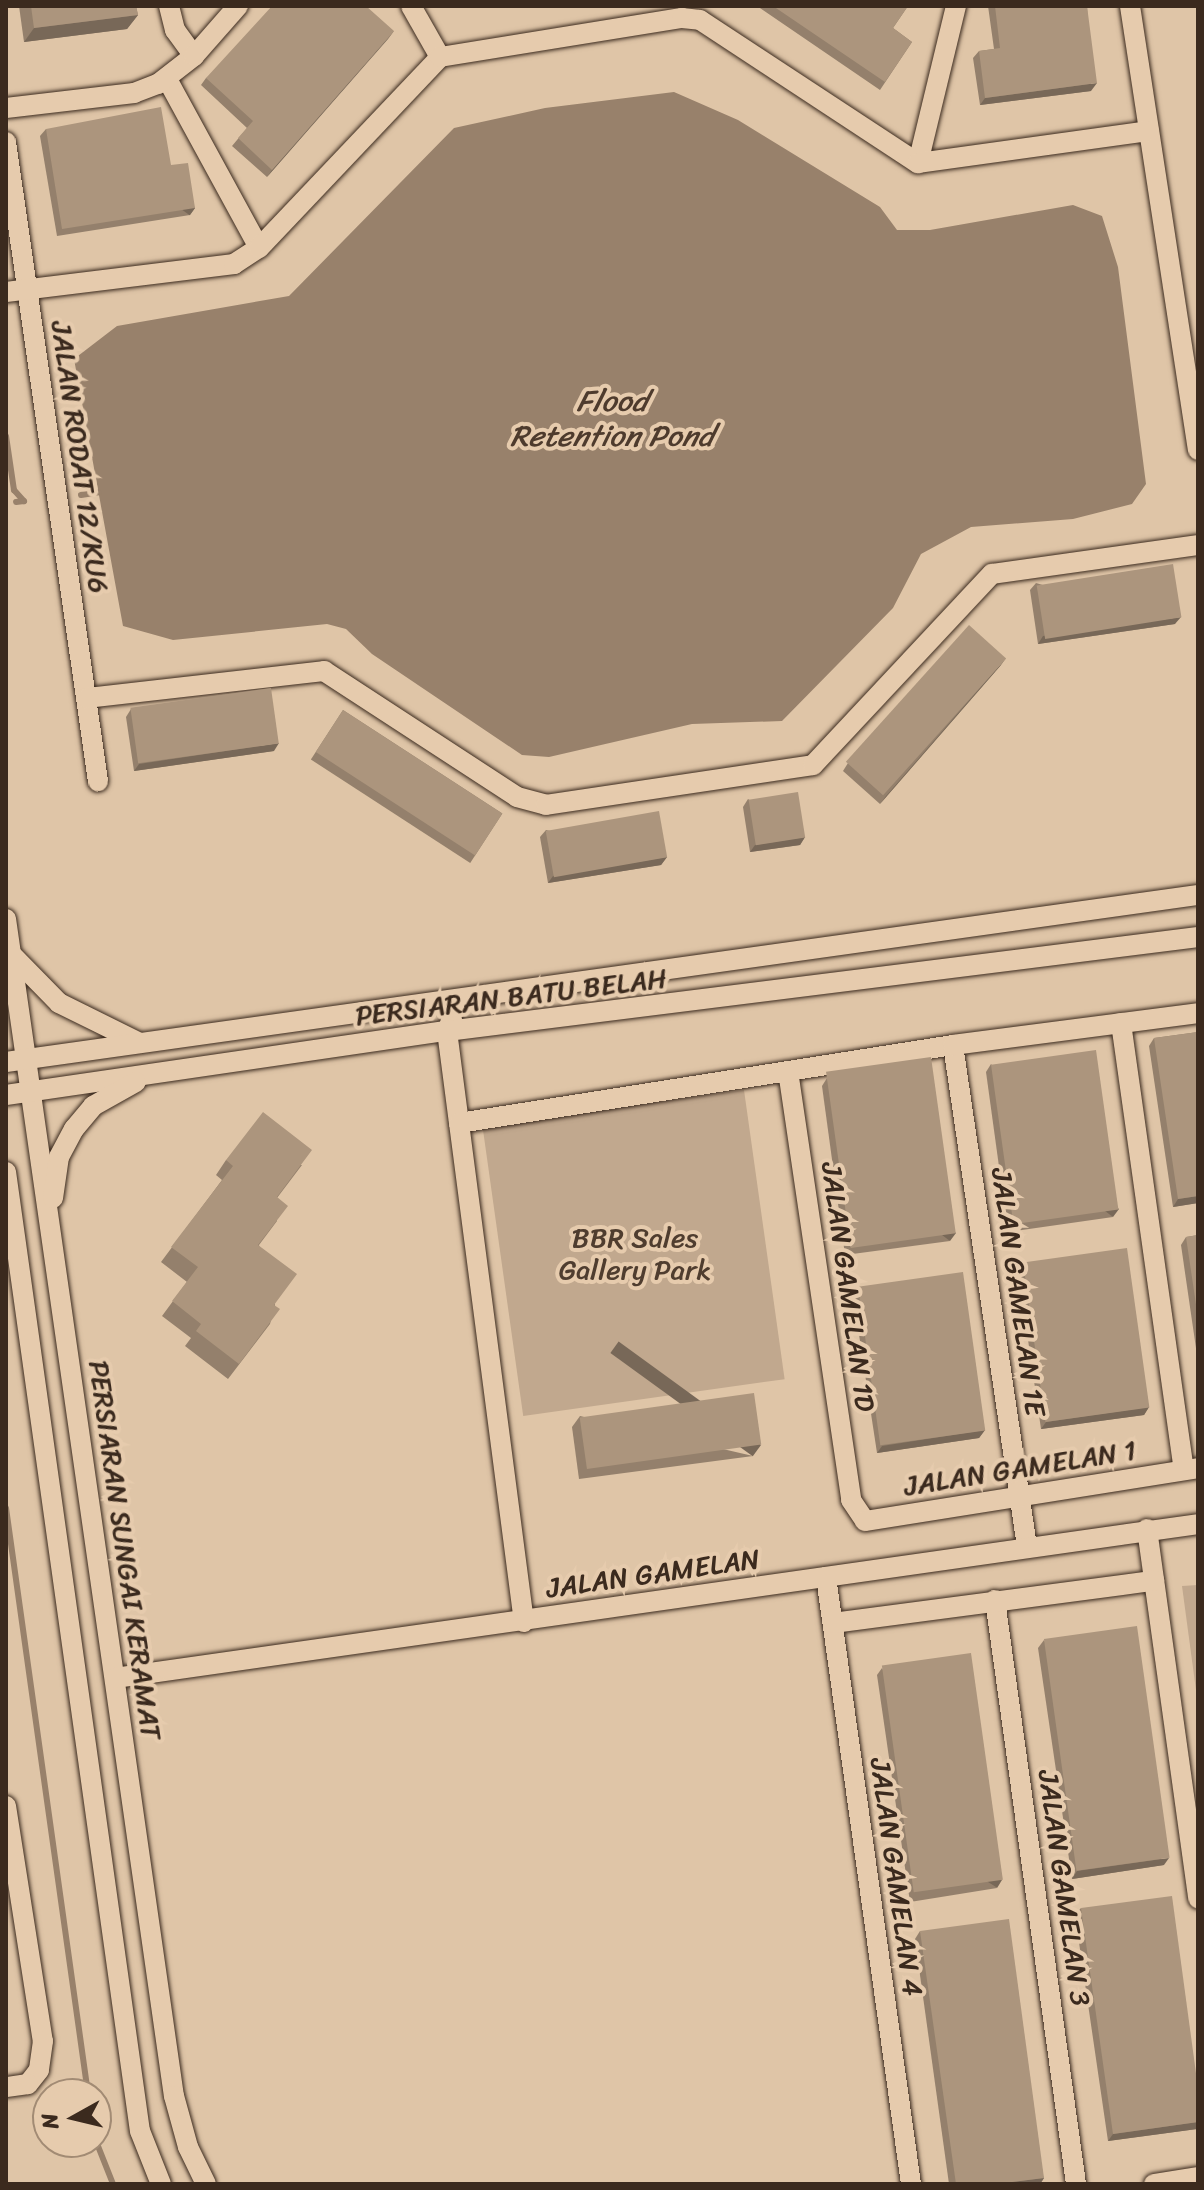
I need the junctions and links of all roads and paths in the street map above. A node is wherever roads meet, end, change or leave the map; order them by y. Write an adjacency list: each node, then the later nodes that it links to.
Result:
1 (169, 6): 7 (street)
2 (238, 6): 7 (street)
3 (411, 6): 8 (street)
4 (956, 6): 13 (street)
5 (1130, 6): 11 (street)
6 (702, 13): 8 (street); 13 (street)
7 (194, 56): 9 (street)
8 (440, 57): 14 (street)
9 (167, 79): 10 (street); 14 (street)
10 (6, 108)
11 (1149, 131): 13 (street); 16 (street)
12 (6, 142): 15 (street, JALAN RODAT 12/KU6)
13 (918, 163)
14 (259, 248): 15 (street)
15 (16, 290): 18 (street, JALAN RODAT 12/KU6)
16 (1198, 450)
17 (1198, 545): 18 (street)
18 (87, 698): 19 (street, JALAN RODAT 12/KU6)
19 (98, 781)
20 (1198, 895): 24 (street, PERSIARAN BATU BELAH)
21 (6, 919): 23 (street, PERSIARAN SUNGAI KERAMAT)
22 (1198, 937): 27 (street, PERSIARAN BATU BELAH)
23 (11, 954): 28 (street); 30 (street, PERSIARAN SUNGAI KERAMAT)
24 (511, 993): 27 (street); 28 (street, PERSIARAN BATU BELAH)
25 (1198, 1013): 26 (street)
26 (1121, 1023): 29 (street); 40 (street)
27 (447, 1031): 32 (street, PERSIARAN BATU BELAH); 35 (street)
28 (140, 1043): 30 (street, PERSIARAN BATU BELAH)
29 (953, 1045): 31 (street); 41 (street, JALAN GAMELAN 1E)
30 (16, 1060): 33 (street, PERSIARAN SUNGAI KERAMAT)
31 (788, 1071): 35 (street); 42 (street, JALAN GAMELAN 1D)
32 (150, 1074): 33 (street, PERSIARAN BATU BELAH); 38 (street)
33 (31, 1092): 34 (street, PERSIARAN BATU BELAH); 38 (street, PERSIARAN SUNGAI KERAMAT)
34 (6, 1095)
35 (459, 1123): 49 (street)
36 (6, 1172): 39 (street)
37 (6, 1208): 39 (street)
38 (49, 1220): 51 (street, PERSIARAN SUNGAI KERAMAT)
39 (14, 1228): 57 (street)
40 (1191, 1469): 41 (street, JALAN GAMELAN 1)
41 (1019, 1497): 42 (street, JALAN GAMELAN 1); 45 (street, JALAN GAMELAN 1E)
42 (857, 1509)
43 (1198, 1524): 44 (street, JALAN GAMELAN)
44 (1147, 1529): 45 (street, JALAN GAMELAN); 47 (street)
45 (1027, 1547): 46 (street, JALAN GAMELAN)
46 (826, 1577): 49 (street, JALAN GAMELAN); 50 (street, JALAN GAMELAN 4)
47 (1154, 1581): 48 (street); 53 (street)
48 (995, 1600): 50 (street); 60 (street, JALAN GAMELAN 3)
49 (524, 1622): 51 (street, JALAN GAMELAN)
50 (833, 1623): 59 (street, JALAN GAMELAN 4)
51 (115, 1678): 58 (street, PERSIARAN SUNGAI KERAMAT)
52 (6, 1806): 54 (street)
53 (1198, 1898)
54 (14, 1905): 55 (street)
55 (6, 2087)
56 (1198, 2177): 61 (street)
57 (161, 2184)
58 (206, 2184)
59 (911, 2184)
60 (1076, 2184)
61 (1154, 2184)

